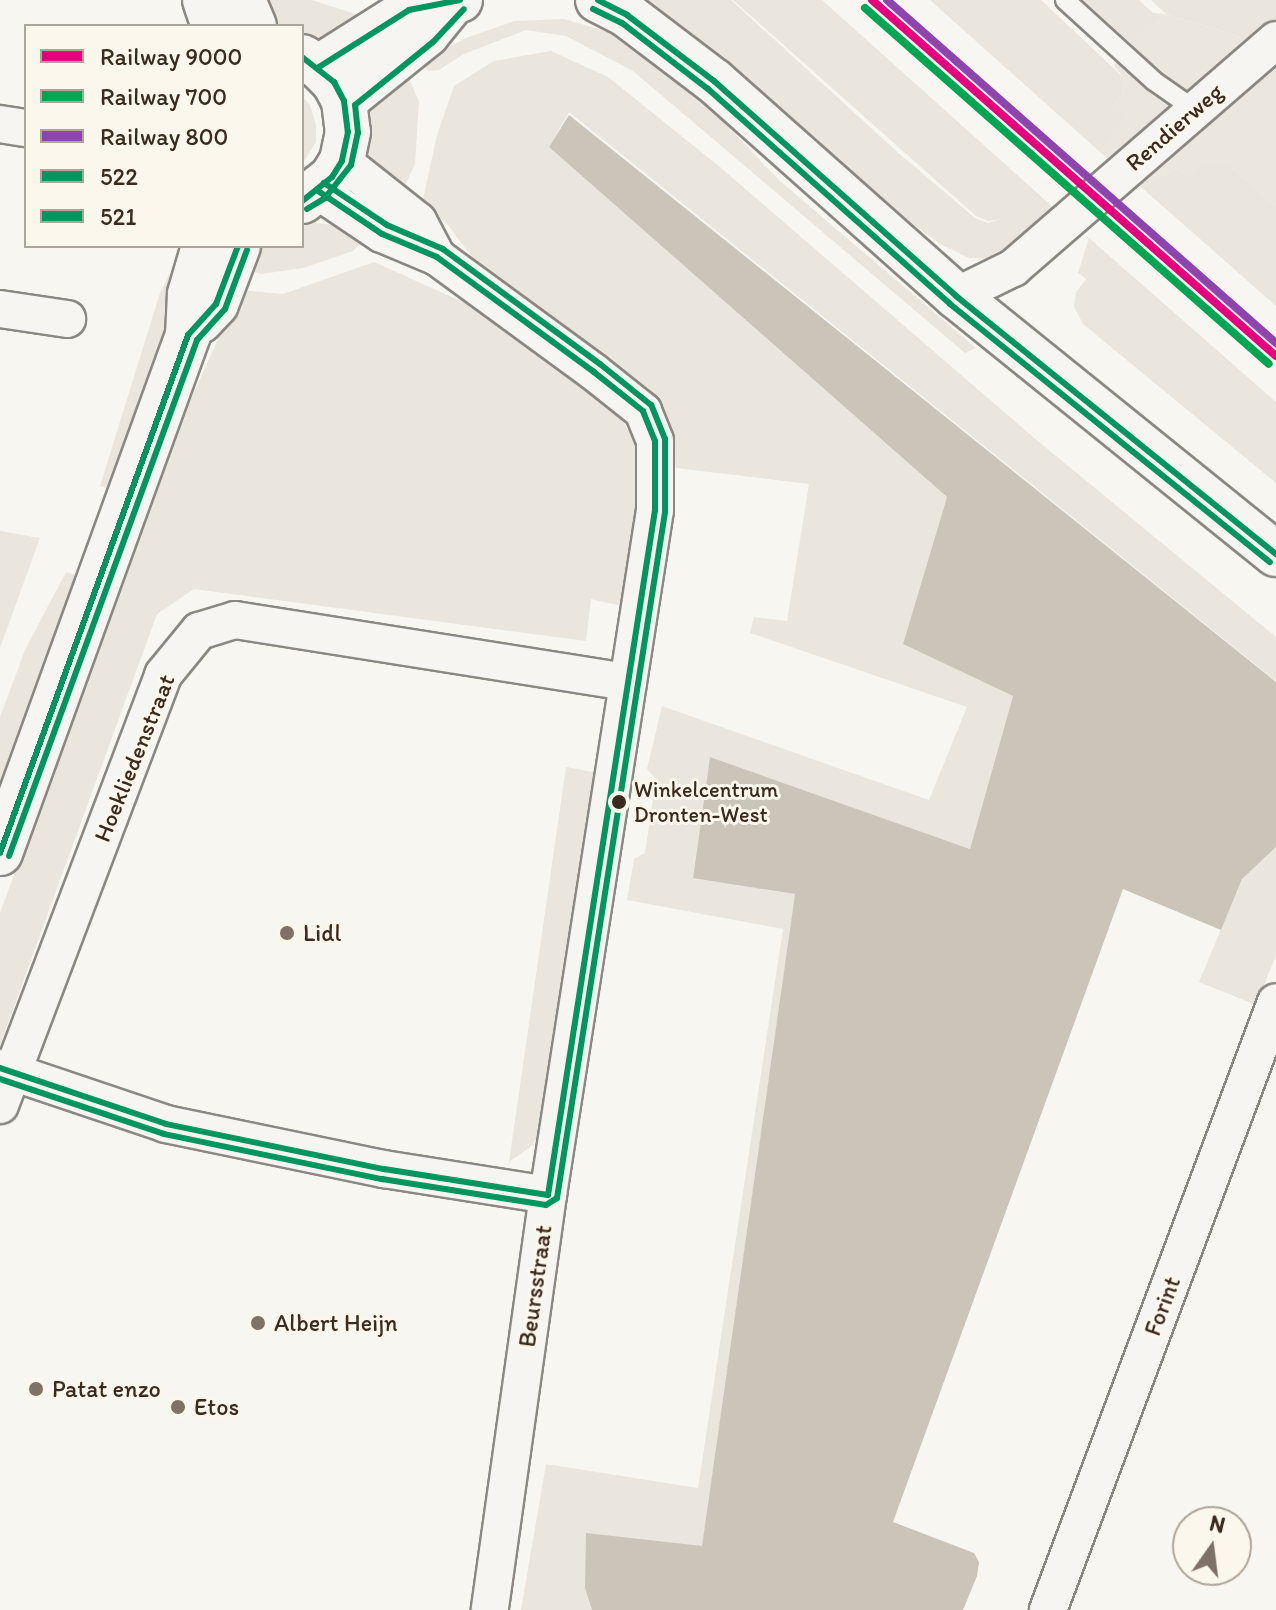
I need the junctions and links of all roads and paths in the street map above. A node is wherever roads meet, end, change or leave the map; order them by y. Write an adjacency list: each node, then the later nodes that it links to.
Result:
1 (205, 0): 6 (street)
2 (243, 0): 7 (street)
3 (598, 0): 16 (street)
4 (1065, 0): 10 (lane)
5 (456, 1): 9 (street)
6 (213, 24)
7 (253, 24)
8 (1276, 40): 10 (street, Rendierweg)
9 (322, 75): 13 (street)
10 (1194, 109): 16 (street, Rendierweg)
11 (0, 124): 12 (street)
12 (24, 128)
13 (321, 184): 21 (street, Beursstraat)
14 (203, 248): 19 (street)
15 (237, 248): 19 (street)
16 (956, 296): 20 (street)
17 (0, 309): 18 (street)
18 (67, 319)
19 (188, 335): 22 (street)
20 (1276, 554)
21 (628, 682): 24 (street, Hoekliedenstraat); 25 (street, Beursstraat)
22 (0, 853)
23 (1276, 1002): 27 (street, Forint)
24 (4, 1082): 25 (street)
25 (548, 1195): 26 (street, Beursstraat)
26 (490, 1610)
27 (1048, 1610)

